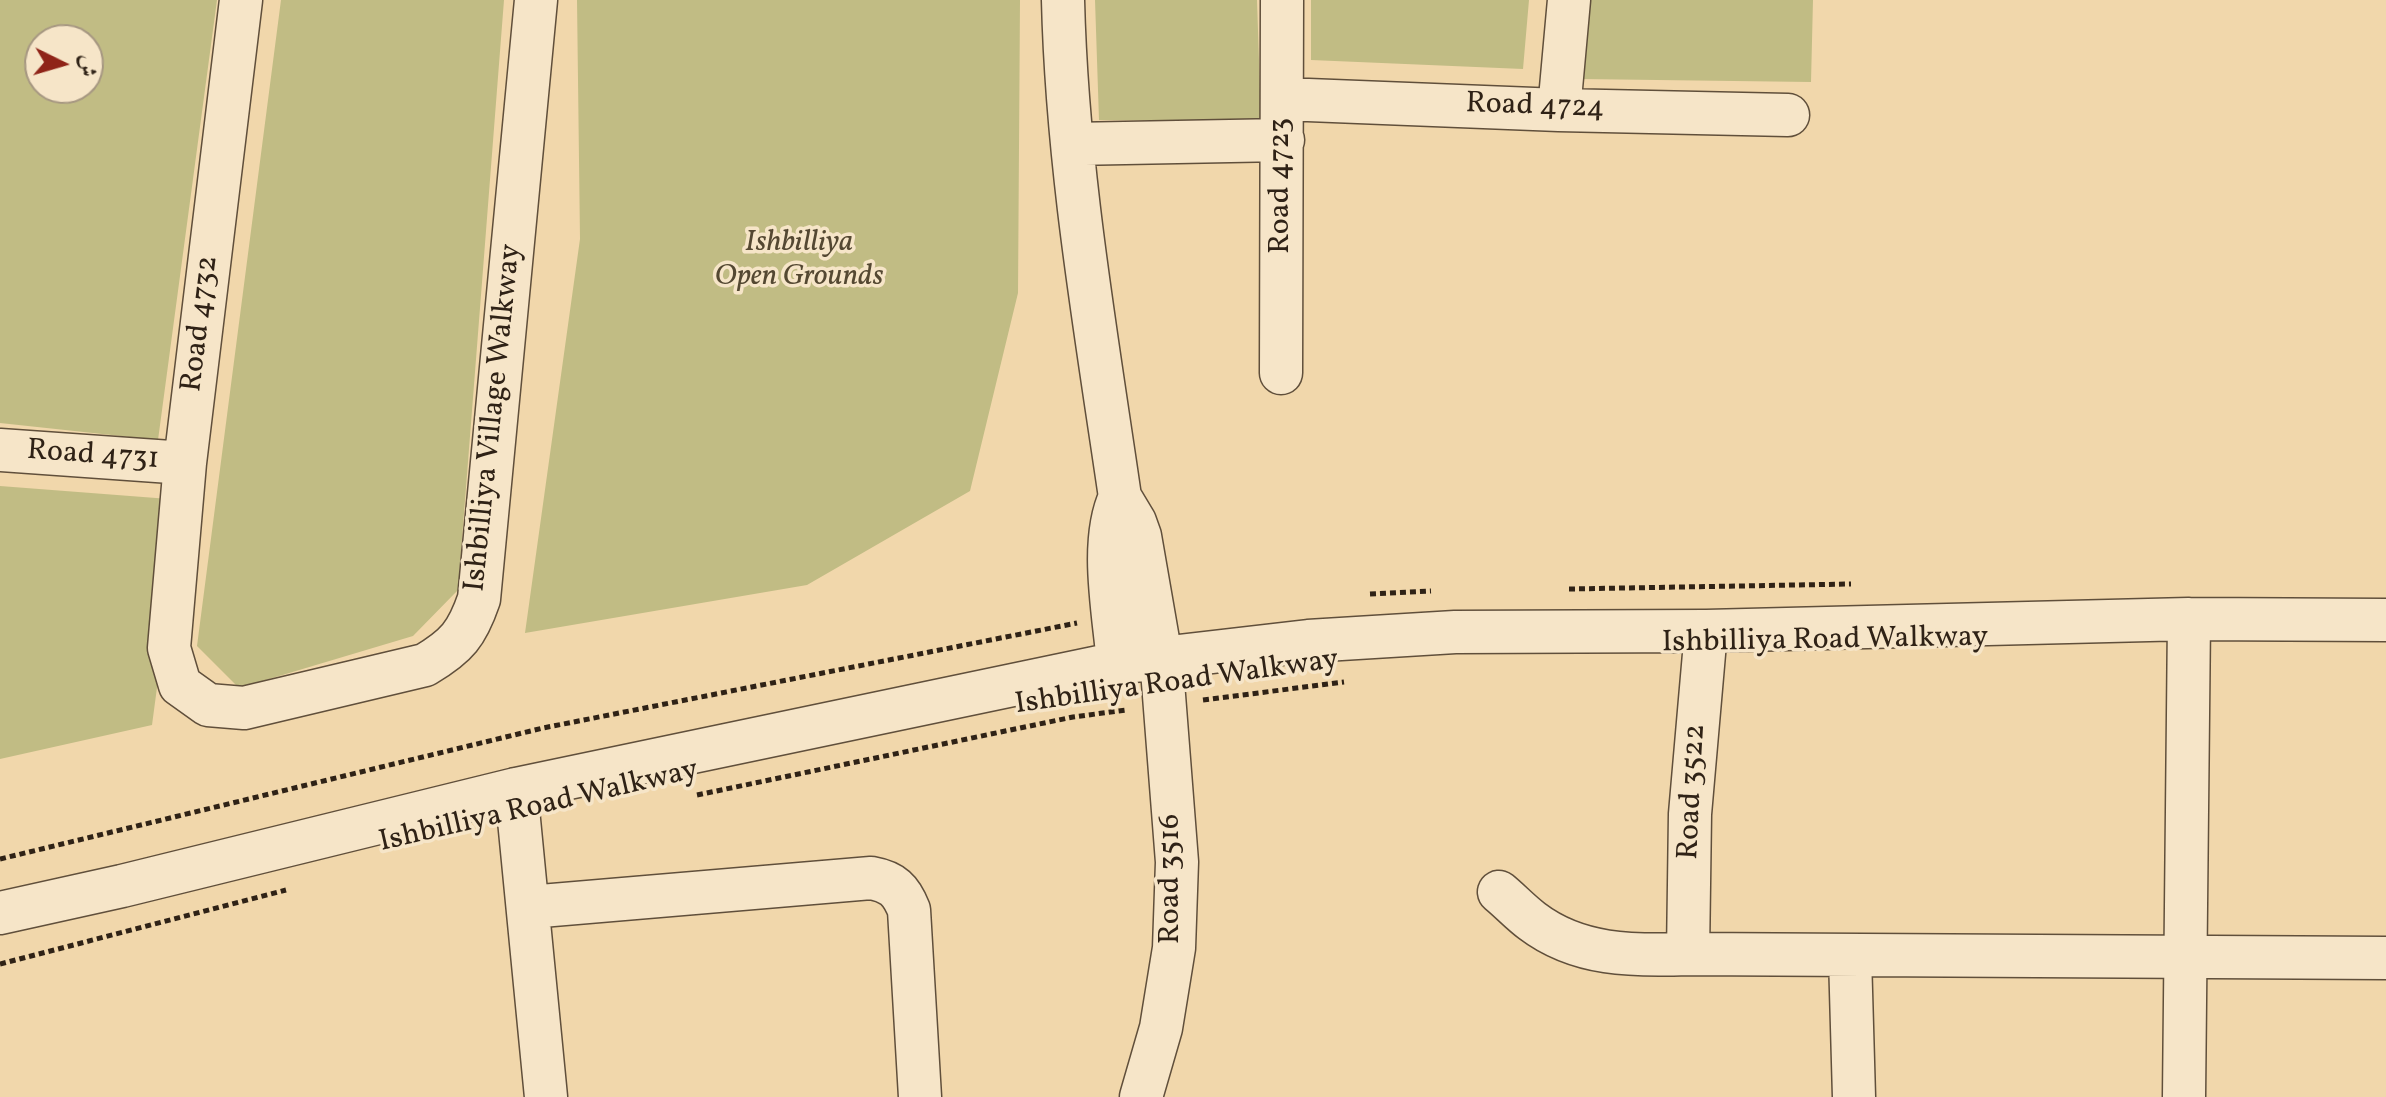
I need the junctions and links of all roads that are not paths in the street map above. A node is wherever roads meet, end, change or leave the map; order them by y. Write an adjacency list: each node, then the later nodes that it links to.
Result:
1 (241, 0): 13 (street, Road 4732)
2 (536, 0): 18 (street, Ishbilliya Village Walkway)
3 (1063, 0): 10 (street)
4 (1282, 0): 6 (street, Road 4723)
5 (1569, 0): 7 (street)
6 (1283, 99): 7 (street, Road 4724); 9 (street, Road 4723)
7 (1559, 110): 8 (street, Road 4724)
8 (1788, 115)
9 (1283, 140): 10 (street); 11 (street, Road 4723)
10 (1072, 144): 14 (street)
11 (1281, 373)
12 (0, 450): 13 (street, Road 4731)
13 (185, 463): 18 (street, Road 4732)
14 (1120, 497): 19 (street, Road 3516); 20 (street)
15 (2189, 619): 16 (street); 17 (street); 27 (street)
16 (2386, 620)
17 (1706, 631): 19 (street); 25 (street, Road 3522)
18 (169, 648)
19 (1161, 657): 20 (street); 31 (street, Road 3516)
20 (1118, 663): 21 (street)
21 (516, 789): 23 (street); 24 (street)
22 (1499, 892): 25 (street)
23 (529, 907): 29 (street); 30 (street)
24 (0, 913)
25 (1688, 954): 26 (street)
26 (1850, 956): 27 (street); 32 (street)
27 (2184, 956): 28 (street); 33 (street)
28 (2386, 958)
29 (546, 1097)
30 (920, 1097)
31 (1141, 1097)
32 (1854, 1097)
33 (2184, 1097)

